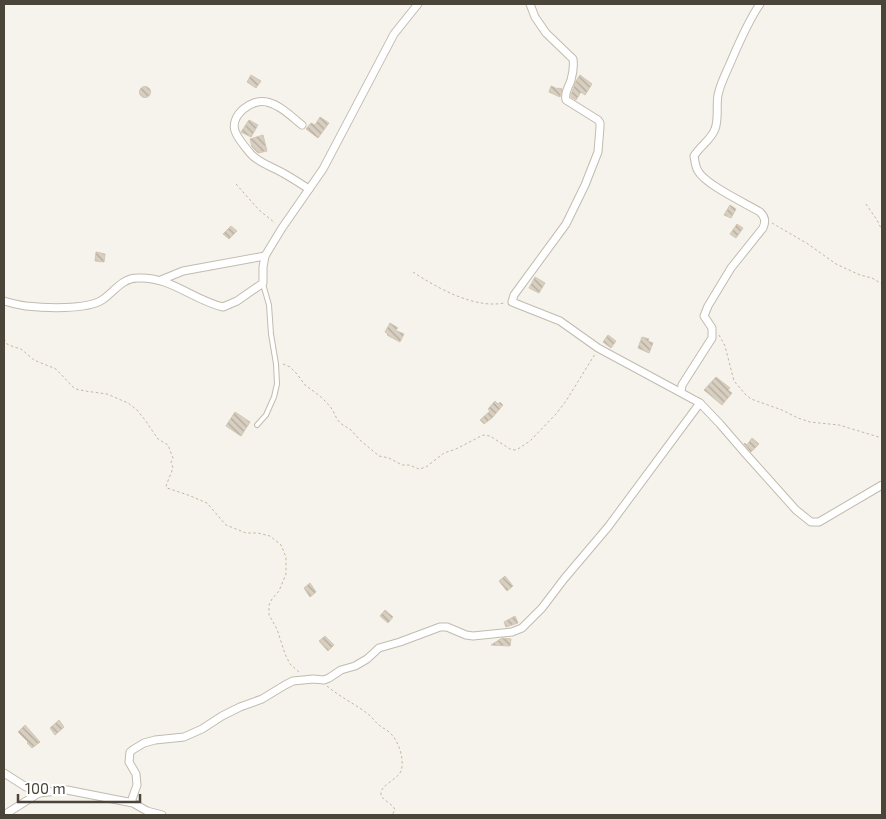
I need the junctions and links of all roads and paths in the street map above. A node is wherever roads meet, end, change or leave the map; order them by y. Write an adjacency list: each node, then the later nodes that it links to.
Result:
1 (418, 4): 6 (street)
2 (530, 4): 17 (street)
3 (760, 4): 8 (street)
4 (302, 125): 6 (street)
5 (236, 184): 9 (path)
6 (309, 189): 9 (street)
7 (866, 204): 10 (path)
8 (764, 219): 15 (path); 18 (street)
9 (282, 228): 11 (street)
10 (882, 230)
11 (264, 256): 13 (street); 14 (street)
12 (413, 272): 17 (path)
13 (161, 280): 14 (street); 16 (street)
14 (263, 283): 21 (lane)
15 (882, 284)
16 (4, 301)
17 (512, 302): 20 (street)
18 (712, 328): 22 (street); 25 (path)
19 (4, 339): 27 (path)
20 (598, 348): 21 (path); 22 (street)
21 (276, 362): 24 (lane)
22 (681, 392): 23 (street)
23 (700, 403): 26 (street); 28 (street)
24 (257, 425)
25 (882, 438)
26 (882, 485)
27 (308, 680): 28 (street); 31 (street)
28 (318, 680): 34 (path)
29 (4, 773): 30 (street)
30 (39, 793): 31 (street); 32 (street)
31 (131, 802): 33 (street)
32 (4, 815)
33 (162, 815)
34 (392, 815)

